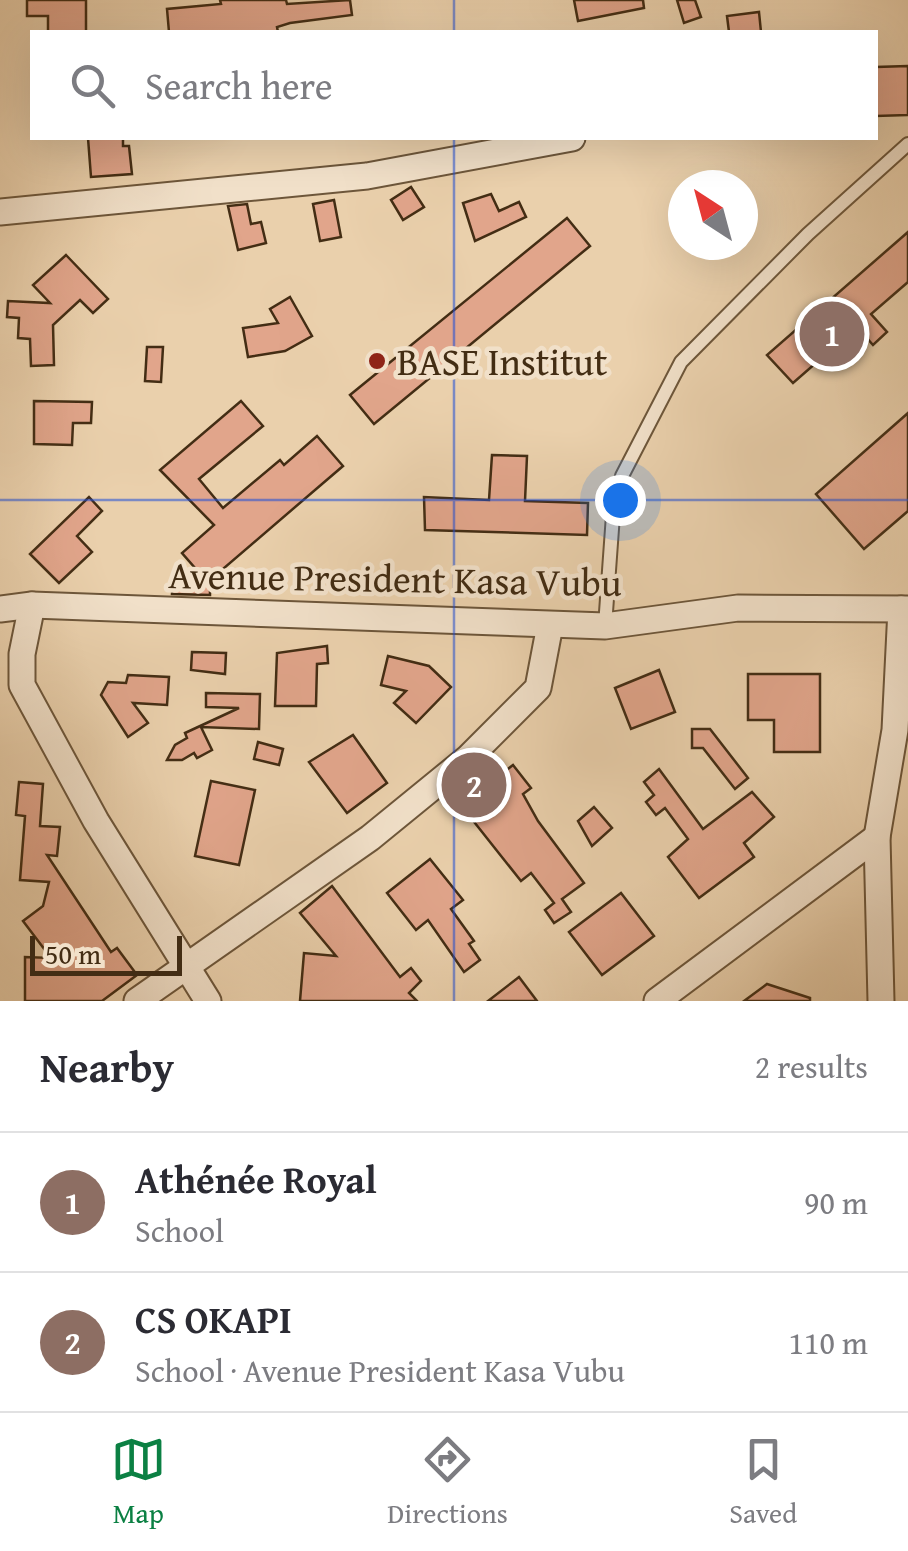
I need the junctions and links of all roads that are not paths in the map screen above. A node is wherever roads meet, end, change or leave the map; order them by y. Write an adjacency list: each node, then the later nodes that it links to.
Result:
1 (561, 140): 3 (street)
2 (908, 144): 8 (lane)
3 (0, 212)
4 (32, 606): 5 (street, Avenue President Kasa Vubu); 7 (street, Avenue President Kasa Vubu); 10 (street)
5 (0, 608)
6 (905, 609): 8 (street, Avenue President Kasa Vubu); 9 (street)
7 (550, 624): 8 (street, Avenue President Kasa Vubu); 10 (street)
8 (604, 626)
9 (878, 837): 13 (street); 14 (street)
10 (185, 966): 11 (street); 12 (street)
11 (137, 1001)
12 (208, 1001)
13 (657, 1001)
14 (881, 1001)

